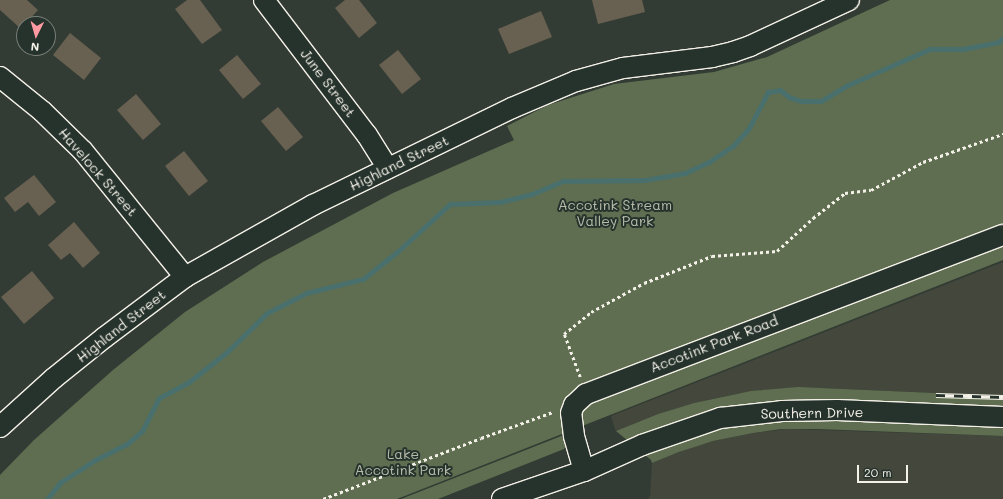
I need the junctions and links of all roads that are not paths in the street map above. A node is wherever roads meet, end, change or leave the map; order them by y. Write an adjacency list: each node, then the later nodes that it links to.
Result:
1 (264, 0): 4 (street, June Street)
2 (849, 0): 4 (street, Highland Street)
3 (0, 77): 6 (street, Havelock Street)
4 (388, 168): 6 (street, Highland Street)
5 (1003, 235): 9 (street, Accotink Park Road)
6 (185, 277): 8 (street, Highland Street)
7 (1003, 417): 9 (street, Southern Drive)
8 (0, 427)
9 (584, 471): 10 (street)
10 (502, 499)

